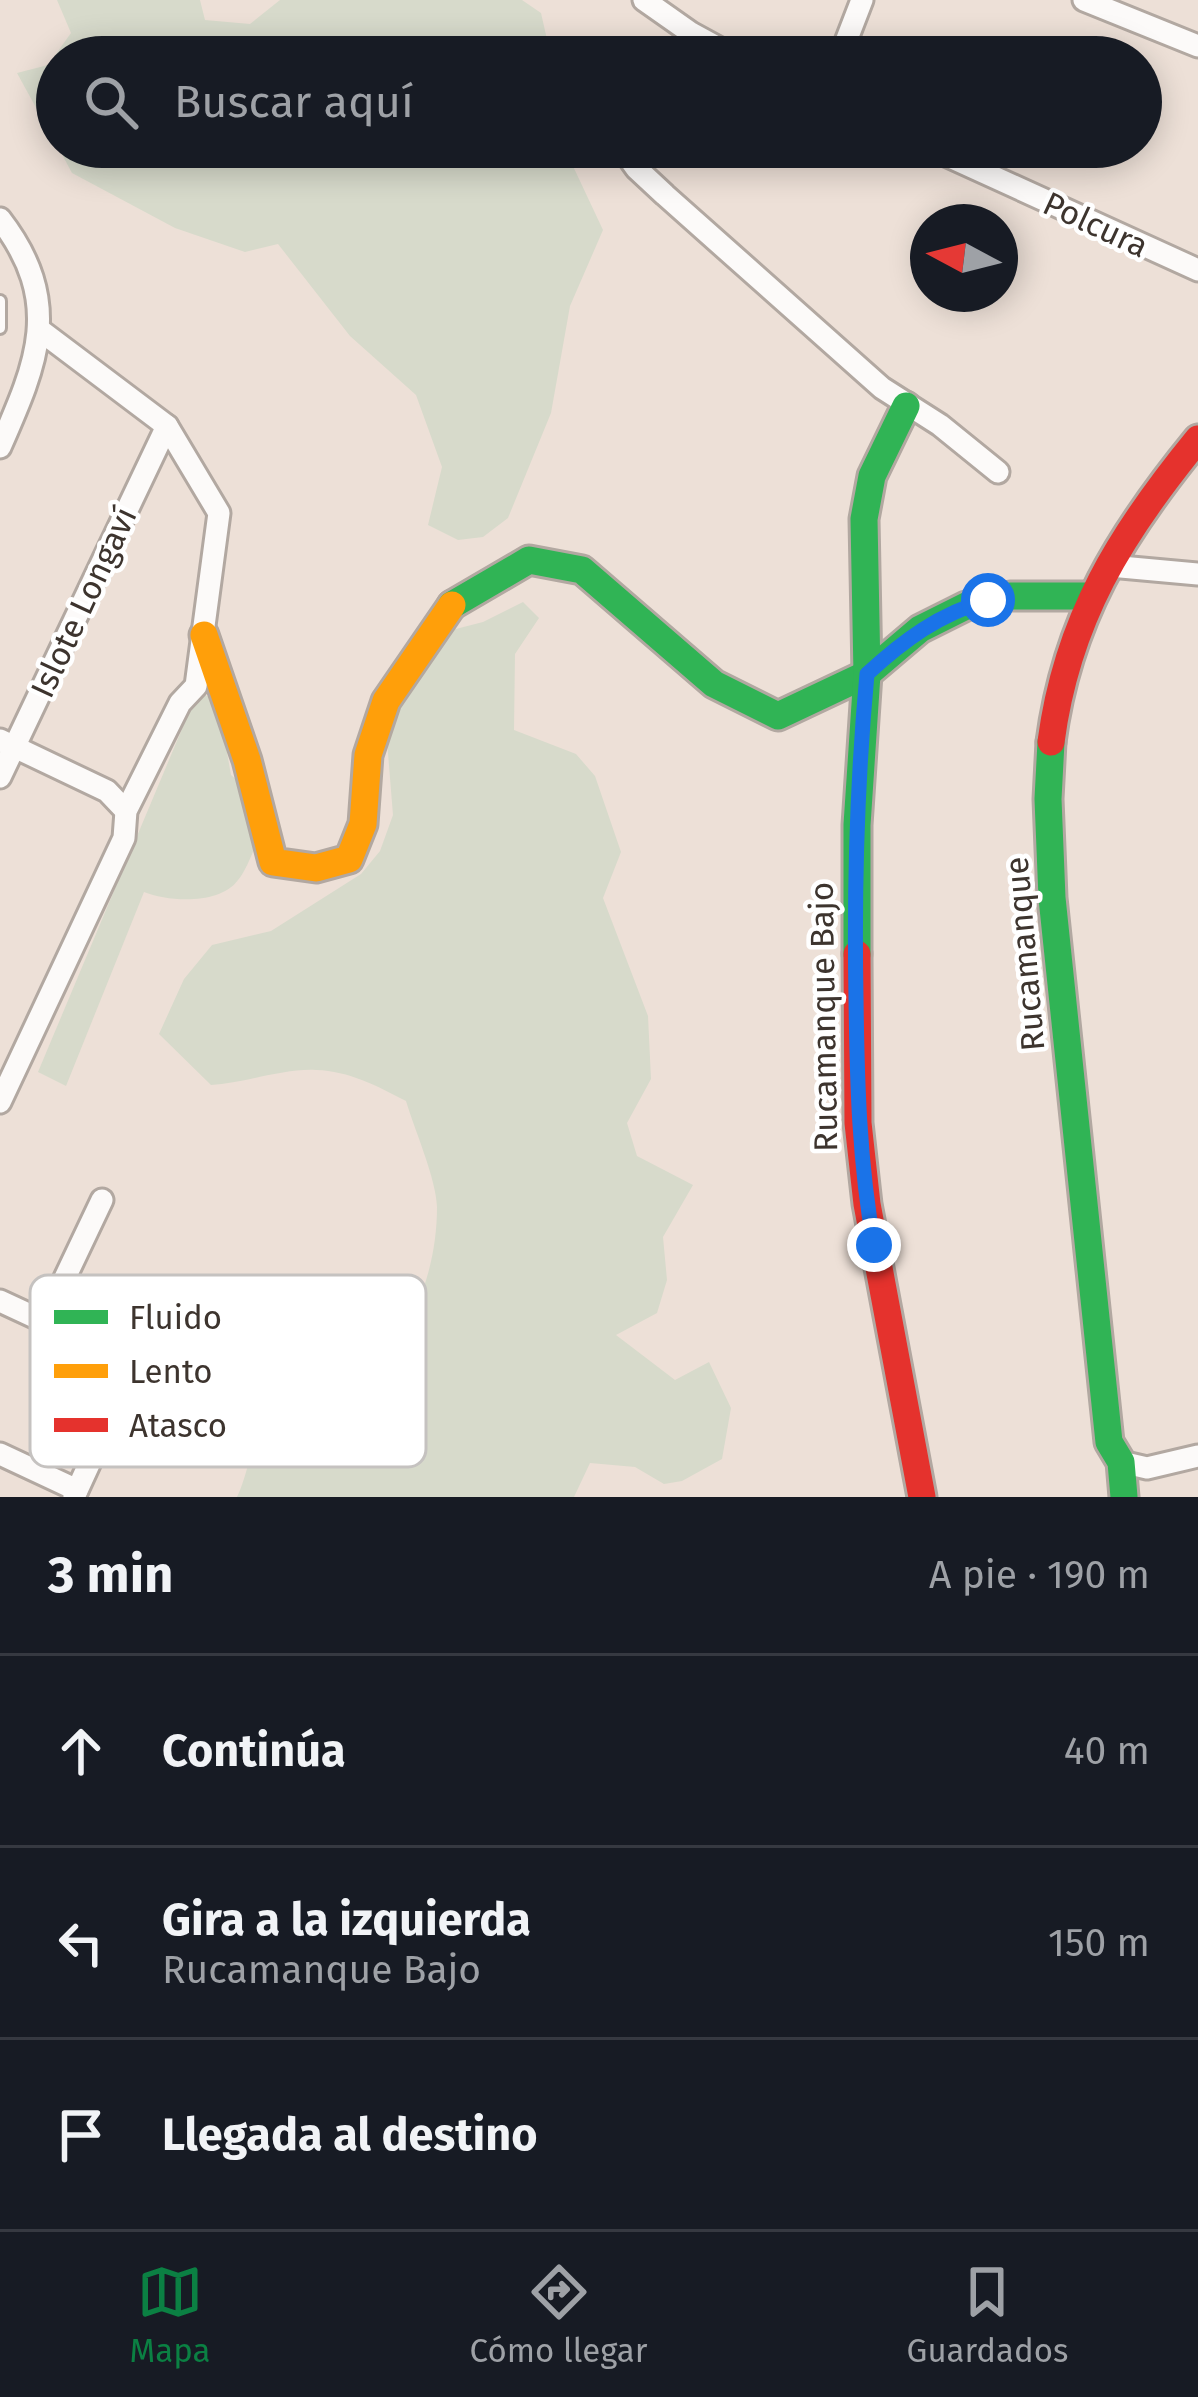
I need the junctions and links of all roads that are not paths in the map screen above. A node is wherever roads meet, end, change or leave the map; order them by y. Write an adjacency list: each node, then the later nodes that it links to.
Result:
1 (644, 0): 4 (street)
2 (862, 0): 5 (street)
3 (1084, 0): 6 (street)
4 (695, 36)
5 (849, 36)
6 (1198, 46)
7 (636, 168): 14 (street)
8 (974, 168): 10 (street, Polcura)
9 (0, 219): 13 (street)
10 (1198, 270)
11 (0, 301): 12 (lane)
12 (0, 328)
13 (40, 331): 15 (street); 17 (street)
14 (906, 406): 18 (street); 23 (street)
15 (167, 426): 22 (street); 24 (street, Islote Longaví)
16 (1198, 439): 19 (street, Rucamanque)
17 (0, 447)
18 (998, 472)
19 (1110, 566): 20 (street); 21 (street, Rucamanque)
20 (1198, 574)
21 (1092, 596): 23 (street); 34 (street, Rucamanque)
22 (204, 635): 23 (street); 26 (street)
23 (867, 674): 36 (street, Rucamanque Bajo)
24 (7, 743): 25 (street, Islote Longaví); 26 (street)
25 (0, 777)
26 (126, 811): 27 (street)
27 (0, 1102)
28 (102, 1200): 29 (street)
29 (66, 1275)
30 (0, 1301): 31 (street)
31 (30, 1315)
32 (0, 1454): 35 (street)
33 (1198, 1456): 34 (street)
34 (1121, 1462): 37 (street, Rucamanque)
35 (76, 1494)
36 (922, 1497)
37 (1124, 1497)

